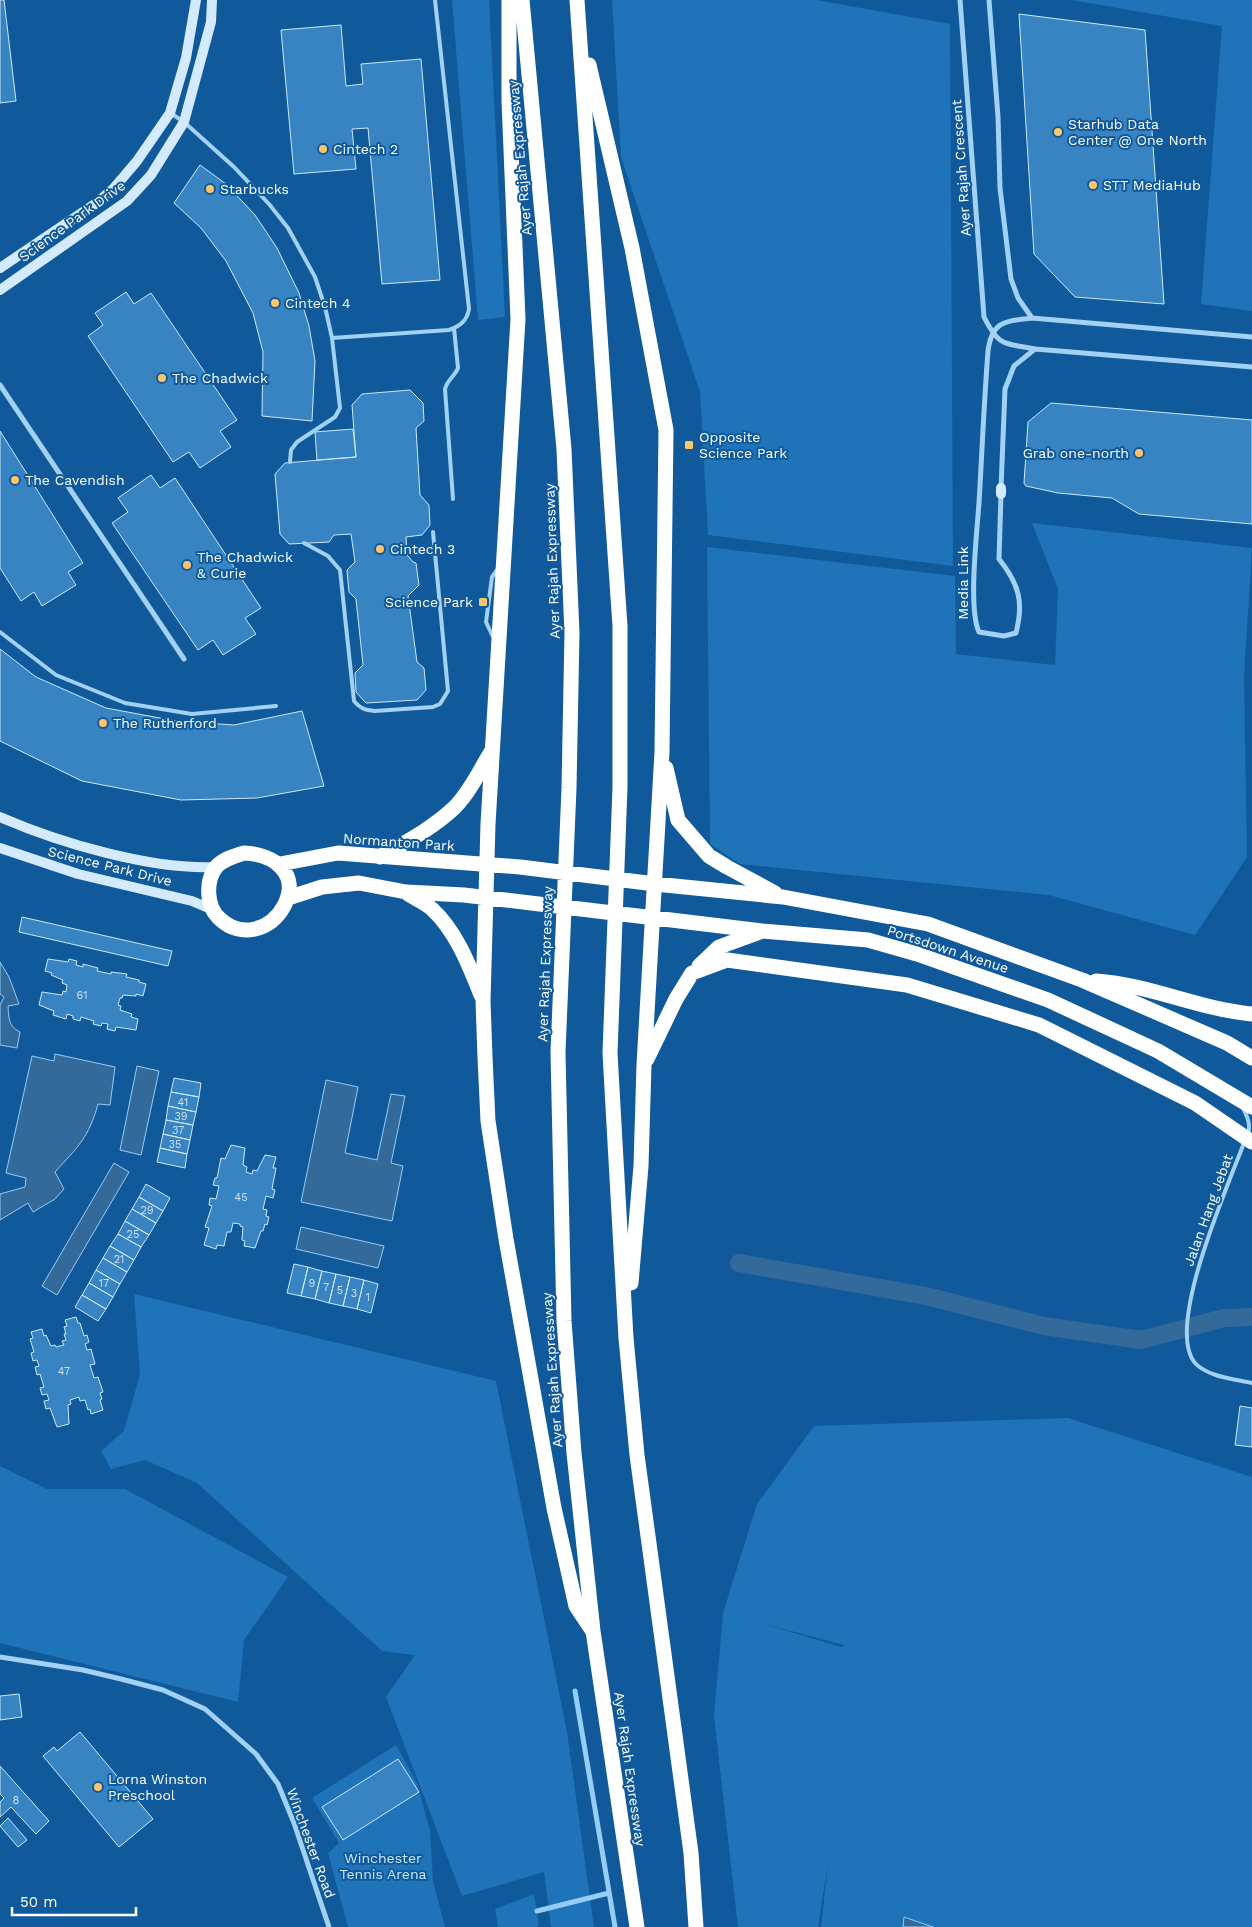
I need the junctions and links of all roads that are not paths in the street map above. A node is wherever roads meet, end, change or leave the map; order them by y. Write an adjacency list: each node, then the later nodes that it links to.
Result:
1 (196, 0): 10 (main road, Science Park Drive)
2 (212, 0): 11 (main road, Science Park Drive)
3 (435, 0): 15 (lane)
4 (509, 0): 29 (highway)
5 (522, 0): 56 (highway, Ayer Rajah Expressway)
6 (577, 0): 9 (highway)
7 (960, 0): 16 (street, Ayer Rajah Crescent)
8 (989, 0): 14 (street)
9 (579, 23): 30 (highway); 54 (highway)
10 (170, 113): 11 (lane); 12 (main road, Science Park Drive)
11 (184, 122): 13 (main road, Science Park Drive); 18 (lane)
12 (0, 268)
13 (0, 290)
14 (1032, 318): 16 (street); 17 (street)
15 (454, 328): 18 (lane); 23 (lane)
16 (992, 333): 19 (street); 19 (street, Media Link)
17 (1252, 337)
18 (332, 338): 22 (lane)
19 (1035, 349): 20 (street)
20 (1252, 367)
21 (0, 385): 27 (street)
22 (290, 462)
23 (453, 499)
24 (433, 532): 25 (lane)
25 (304, 543)
26 (0, 632): 28 (lane)
27 (184, 659)
28 (276, 706)
29 (492, 750): 33 (highway); 35 (highway)
30 (662, 752): 37 (highway); 39 (highway)
31 (0, 817): 36 (main road, Science Park Drive)
32 (0, 848): 42 (main road, Science Park Drive)
33 (380, 857): 34 (highway, Normanton Park); 35 (highway, Normanton Park)
34 (280, 864): 36 (highway); 40 (highway)
35 (491, 864): 37 (highway, Portsdown Avenue); 41 (highway)
36 (216, 867): 42 (highway)
37 (654, 884): 39 (highway, Portsdown Avenue); 43 (highway)
38 (406, 892): 40 (highway); 41 (highway); 47 (highway)
39 (783, 897): 46 (highway, Portsdown Avenue)
40 (288, 898): 42 (highway)
41 (491, 899): 43 (highway, Portsdown Avenue); 47 (highway)
42 (213, 910)
43 (653, 918): 44 (highway, Portsdown Avenue); 50 (highway)
44 (762, 931): 45 (highway); 51 (highway, Portsdown Avenue)
45 (692, 972): 50 (highway); 53 (highway)
46 (1082, 980): 48 (highway); 49 (highway, Portsdown Avenue)
47 (483, 1001): 56 (highway)
48 (1252, 1014)
49 (1252, 1058)
50 (644, 1065): 54 (highway)
51 (1232, 1096): 52 (highway, Portsdown Avenue); 53 (lane)
52 (1252, 1107)
53 (1251, 1132): 55 (lane, Jalan Hang Jebat)
54 (626, 1338): 60 (highway)
55 (1252, 1383)
56 (593, 1631): 59 (highway, Ayer Rajah Expressway)
57 (0, 1657): 58 (street, Winchester Road)
58 (329, 1927)
59 (637, 1927)
60 (696, 1927)

